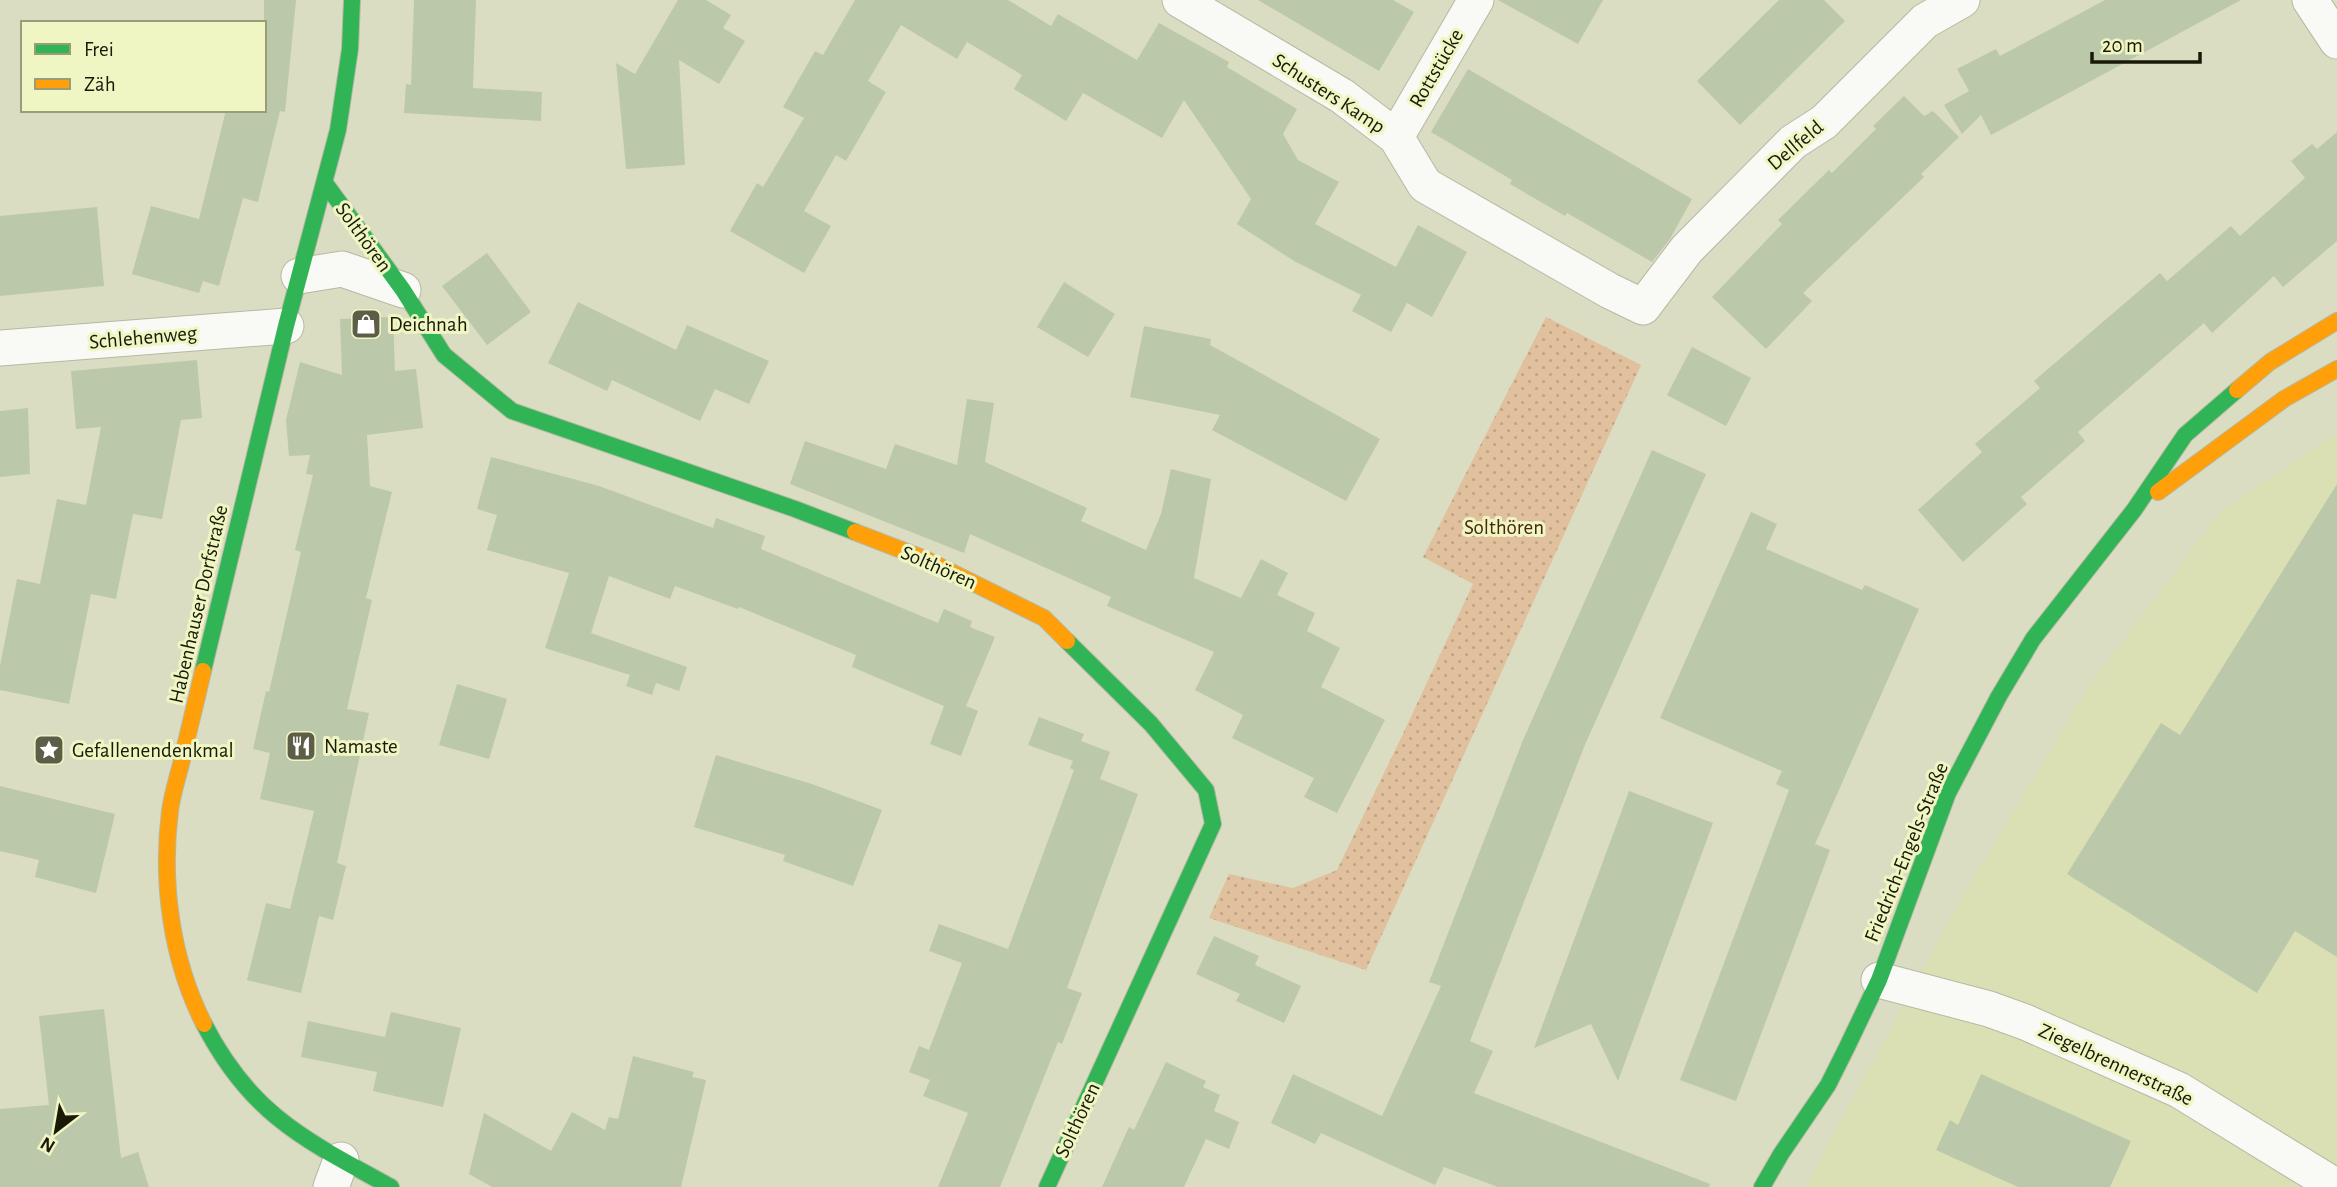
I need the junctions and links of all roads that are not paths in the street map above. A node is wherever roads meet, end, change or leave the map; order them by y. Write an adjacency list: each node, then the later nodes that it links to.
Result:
1 (352, 0): 8 (street, Habenhauser Dorfstraße)
2 (1180, 0): 7 (street, Schusters Kamp)
3 (1476, 0): 7 (street, Rottstücke)
4 (1962, 0): 11 (street, Dellfeld)
5 (2310, 0): 6 (street)
6 (2337, 41)
7 (1396, 137): 11 (street, Schusters Kamp)
8 (325, 183): 9 (street, Habenhauser Dorfstraße); 10 (street, Solthören)
9 (299, 276): 10 (street, Solthören); 13 (street, Habenhauser Dorfstraße)
10 (403, 290): 20 (street, Solthören)
11 (1643, 307)
12 (2337, 321): 16 (street, Friedrich-Engels-Straße)
13 (286, 326): 14 (street, Schlehenweg); 18 (street, Habenhauser Dorfstraße)
14 (0, 348)
15 (2337, 369): 16 (street, Friedrich-Engels-Straße)
16 (2134, 510): 17 (street, Friedrich-Engels-Straße)
17 (1879, 979): 21 (street, Friedrich-Engels-Straße); 22 (street, Ziegelbrennerstraße)
18 (336, 1173): 19 (street, Habenhauser Dorfstraße)
19 (391, 1187)
20 (1047, 1187)
21 (1762, 1187)
22 (2337, 1187)

